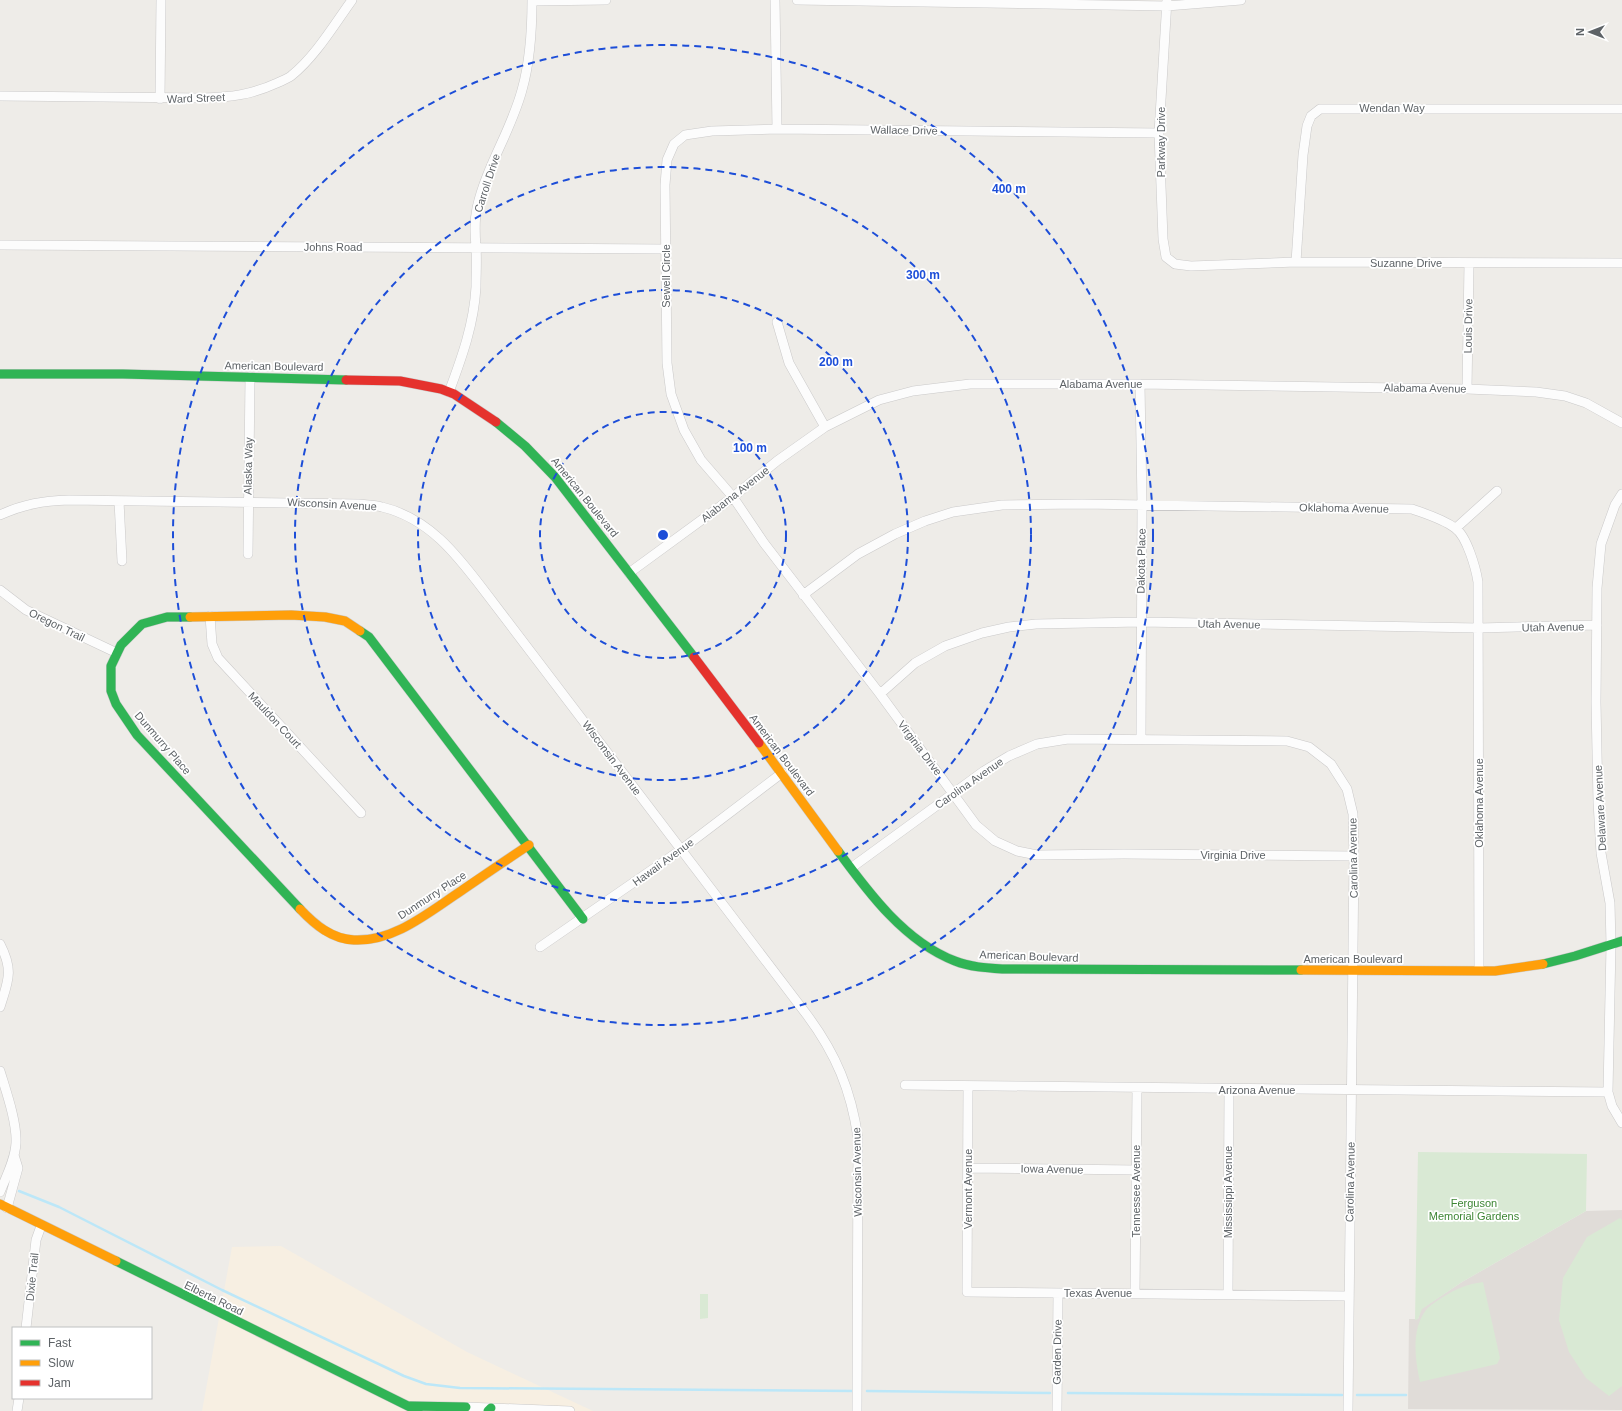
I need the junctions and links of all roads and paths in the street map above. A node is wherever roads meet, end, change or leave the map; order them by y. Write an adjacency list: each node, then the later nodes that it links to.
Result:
1 (161, 0): 11 (street)
2 (352, 0): 11 (street, Ward Street)
3 (532, 0): 4 (street); 16 (street, Carroll Drive)
4 (606, 0)
5 (775, 0): 13 (street)
6 (797, 0): 8 (street)
7 (1241, 0): 9 (street)
8 (906, 1): 9 (street)
9 (1167, 3): 14 (street, Parkway Drive)
10 (0, 96): 11 (street, Ward Street)
11 (160, 99)
12 (1622, 109): 18 (street, Wendan Way)
13 (777, 129): 14 (street, Wallace Drive); 17 (street, Sewell Circle)
14 (1159, 132): 21 (street, Parkway Drive)
15 (0, 245): 16 (street, Johns Road)
16 (476, 248): 17 (street, Johns Road); 27 (street, Carroll Drive)
17 (666, 250): 32 (street, Sewell Circle)
18 (1296, 262): 19 (street, Suzanne Drive); 21 (street, Suzanne Drive)
19 (1469, 263): 20 (street, Suzanne Drive); 26 (street, Louis Drive)
20 (1622, 263)
21 (1191, 266)
22 (777, 322): 29 (street)
23 (0, 374): 24 (street, American Boulevard)
24 (250, 377): 27 (street, American Boulevard); 34 (street, Alaska Way)
25 (1140, 384): 26 (street, Alabama Avenue); 29 (street, Alabama Avenue); 35 (street, Dakota Place)
26 (1467, 389): 28 (street, Alabama Avenue)
27 (449, 392): 40 (street, American Boulevard)
28 (1622, 423)
29 (825, 427): 32 (street, Alabama Avenue)
30 (1497, 491): 37 (street)
31 (1622, 494): 45 (street, Delaware Avenue)
32 (733, 497): 40 (street, Alabama Avenue); 42 (street, Virginia Drive)
33 (119, 501): 34 (street, Wisconsin Avenue); 36 (street, Wisconsin Avenue); 39 (street)
34 (248, 501): 38 (street, Alaska Way); 54 (street, Wisconsin Avenue)
35 (1142, 505): 37 (street, Oklahoma Avenue); 42 (street, Oklahoma Avenue); 44 (street, Dakota Place)
36 (0, 515)
37 (1456, 528): 46 (street, Oklahoma Avenue)
38 (248, 554)
39 (122, 562)
40 (629, 573): 50 (street, American Boulevard)
41 (0, 590): 47 (street, Oregon Trail)
42 (803, 595): 48 (street, Virginia Drive)
43 (210, 616): 47 (street, Dunmurry Place); 52 (street, Mauldon Court); 53 (street, Dunmurry Place)
44 (1141, 622): 46 (street, Utah Avenue); 48 (street, Utah Avenue); 49 (street, Dakota Place)
45 (1597, 625): 46 (street, Utah Avenue); 60 (street, Delaware Avenue)
46 (1479, 628): 62 (street, Oklahoma Avenue)
47 (117, 653): 53 (street, Dunmurry Place)
48 (880, 694): 51 (street, Virginia Drive)
49 (1141, 739): 51 (street, Carolina Avenue); 55 (street, Carolina Avenue)
50 (782, 773): 54 (street, Hawaii Avenue); 56 (street, American Boulevard)
51 (953, 793): 55 (street, Virginia Drive); 56 (street, Carolina Avenue)
52 (361, 813)
53 (528, 845): 57 (street, Dunmurry Place)
54 (682, 849): 57 (street, Hawaii Avenue); 92 (street, Wisconsin Avenue)
55 (1354, 856): 63 (street, Carolina Avenue)
56 (851, 868): 63 (street, American Boulevard)
57 (583, 918): 61 (street, Hawaii Avenue)
58 (1622, 941): 60 (street, American Boulevard)
59 (0, 944): 64 (street)
60 (1611, 945): 62 (street, American Boulevard); 71 (street, Delaware Avenue)
61 (540, 947)
62 (1479, 970): 63 (street, American Boulevard)
63 (1354, 971): 70 (street, Carolina Avenue)
64 (0, 1007)
65 (0, 1071): 73 (street)
66 (905, 1085): 67 (street, Arizona Avenue)
67 (968, 1086): 68 (street, Arizona Avenue); 74 (street, Vermont Avenue)
68 (1136, 1089): 69 (street, Arizona Avenue); 75 (street, Tennessee Avenue)
69 (1229, 1090): 70 (street, Arizona Avenue); 82 (street, Mississippi Avenue)
70 (1351, 1090): 71 (street, Arizona Avenue); 83 (street, Carolina Avenue)
71 (1608, 1092): 72 (street, Delaware Avenue)
72 (1622, 1123)
73 (14, 1155): 76 (street); 77 (street)
74 (968, 1168): 75 (street, Iowa Avenue); 79 (street, Vermont Avenue)
75 (1136, 1170): 81 (street, Tennessee Avenue)
76 (0, 1192)
77 (4, 1206): 78 (street, Elberta Road)
78 (41, 1226): 84 (street, Dixie Trail); 86 (street, Elberta Road)
79 (967, 1292): 80 (street, Texas Avenue)
80 (1058, 1293): 81 (street, Texas Avenue); 93 (street, Garden Drive)
81 (1135, 1293): 82 (street, Texas Avenue)
82 (1228, 1295): 83 (street, Texas Avenue)
83 (1349, 1296): 94 (street, Carolina Avenue)
84 (26, 1327)
85 (19, 1399): 89 (street)
86 (409, 1406): 87 (street); 90 (street, Elberta Road)
87 (464, 1409): 88 (street)
88 (489, 1410): 91 (street)
89 (17, 1411)
90 (418, 1411)
91 (570, 1411)
92 (857, 1411)
93 (1057, 1411)
94 (1348, 1411)

